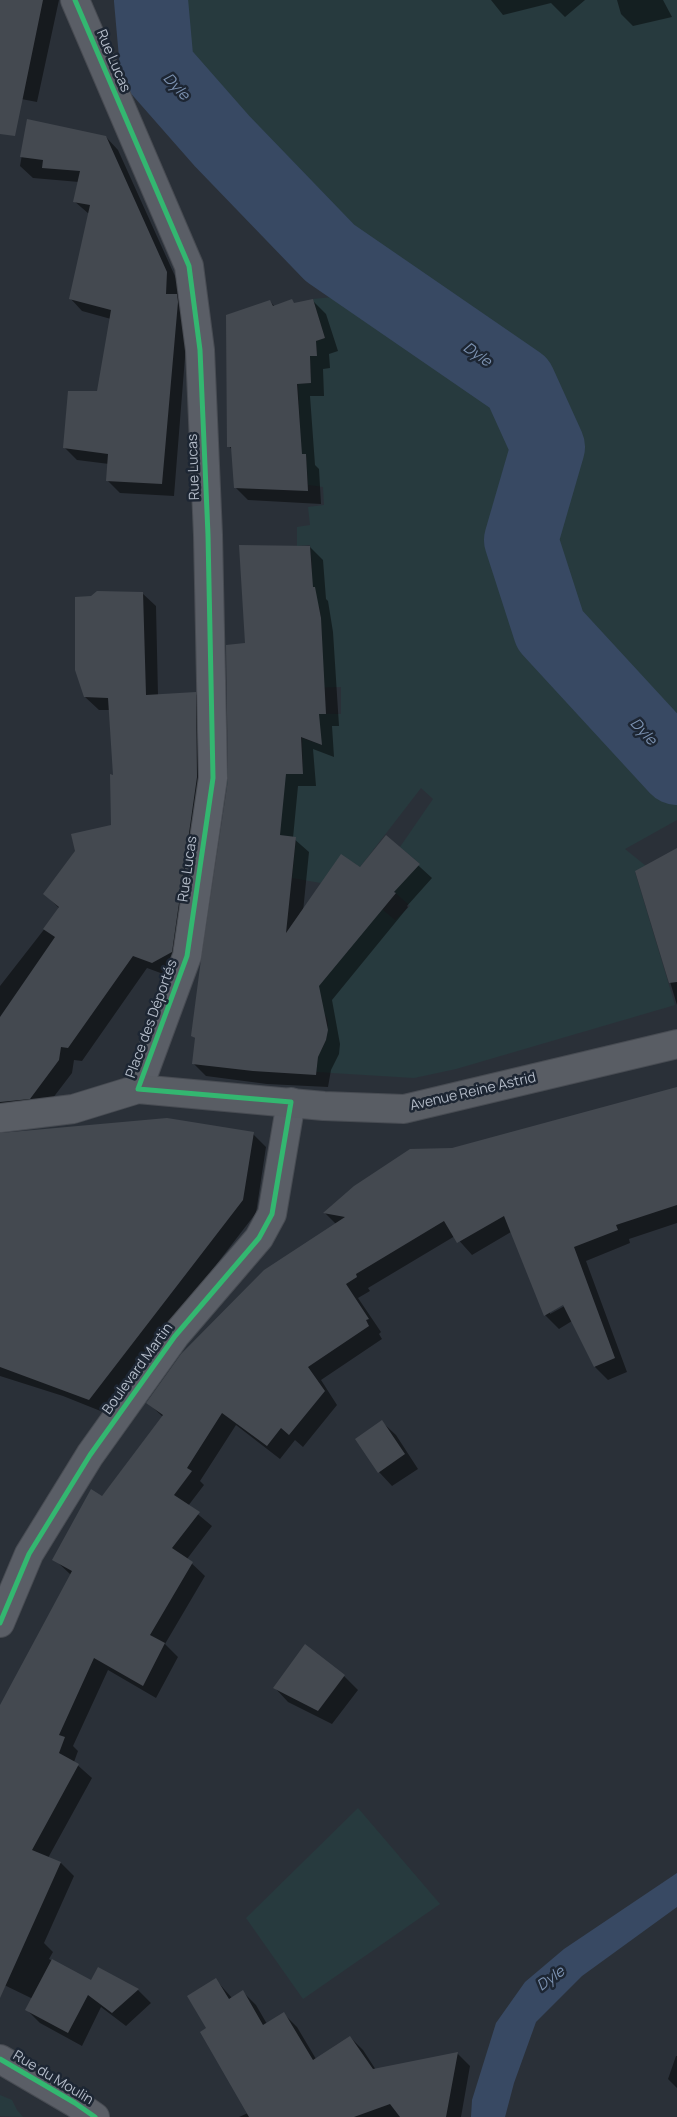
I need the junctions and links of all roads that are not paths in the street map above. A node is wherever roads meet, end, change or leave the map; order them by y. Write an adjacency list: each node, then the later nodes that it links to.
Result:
1 (75, 0): 2 (street, Rue Lucas)
2 (188, 956): 4 (street, Place des Déportés)
3 (677, 1044): 5 (main road, Avenue Reine Astrid)
4 (138, 1089): 5 (main road, Avenue Reine Astrid); 6 (main road, Avenue Reine Astrid)
5 (291, 1102): 7 (street, Boulevard Martin)
6 (0, 1118)
7 (0, 1623)
8 (0, 2059): 9 (street, Rue du Moulin)
9 (95, 2117)

